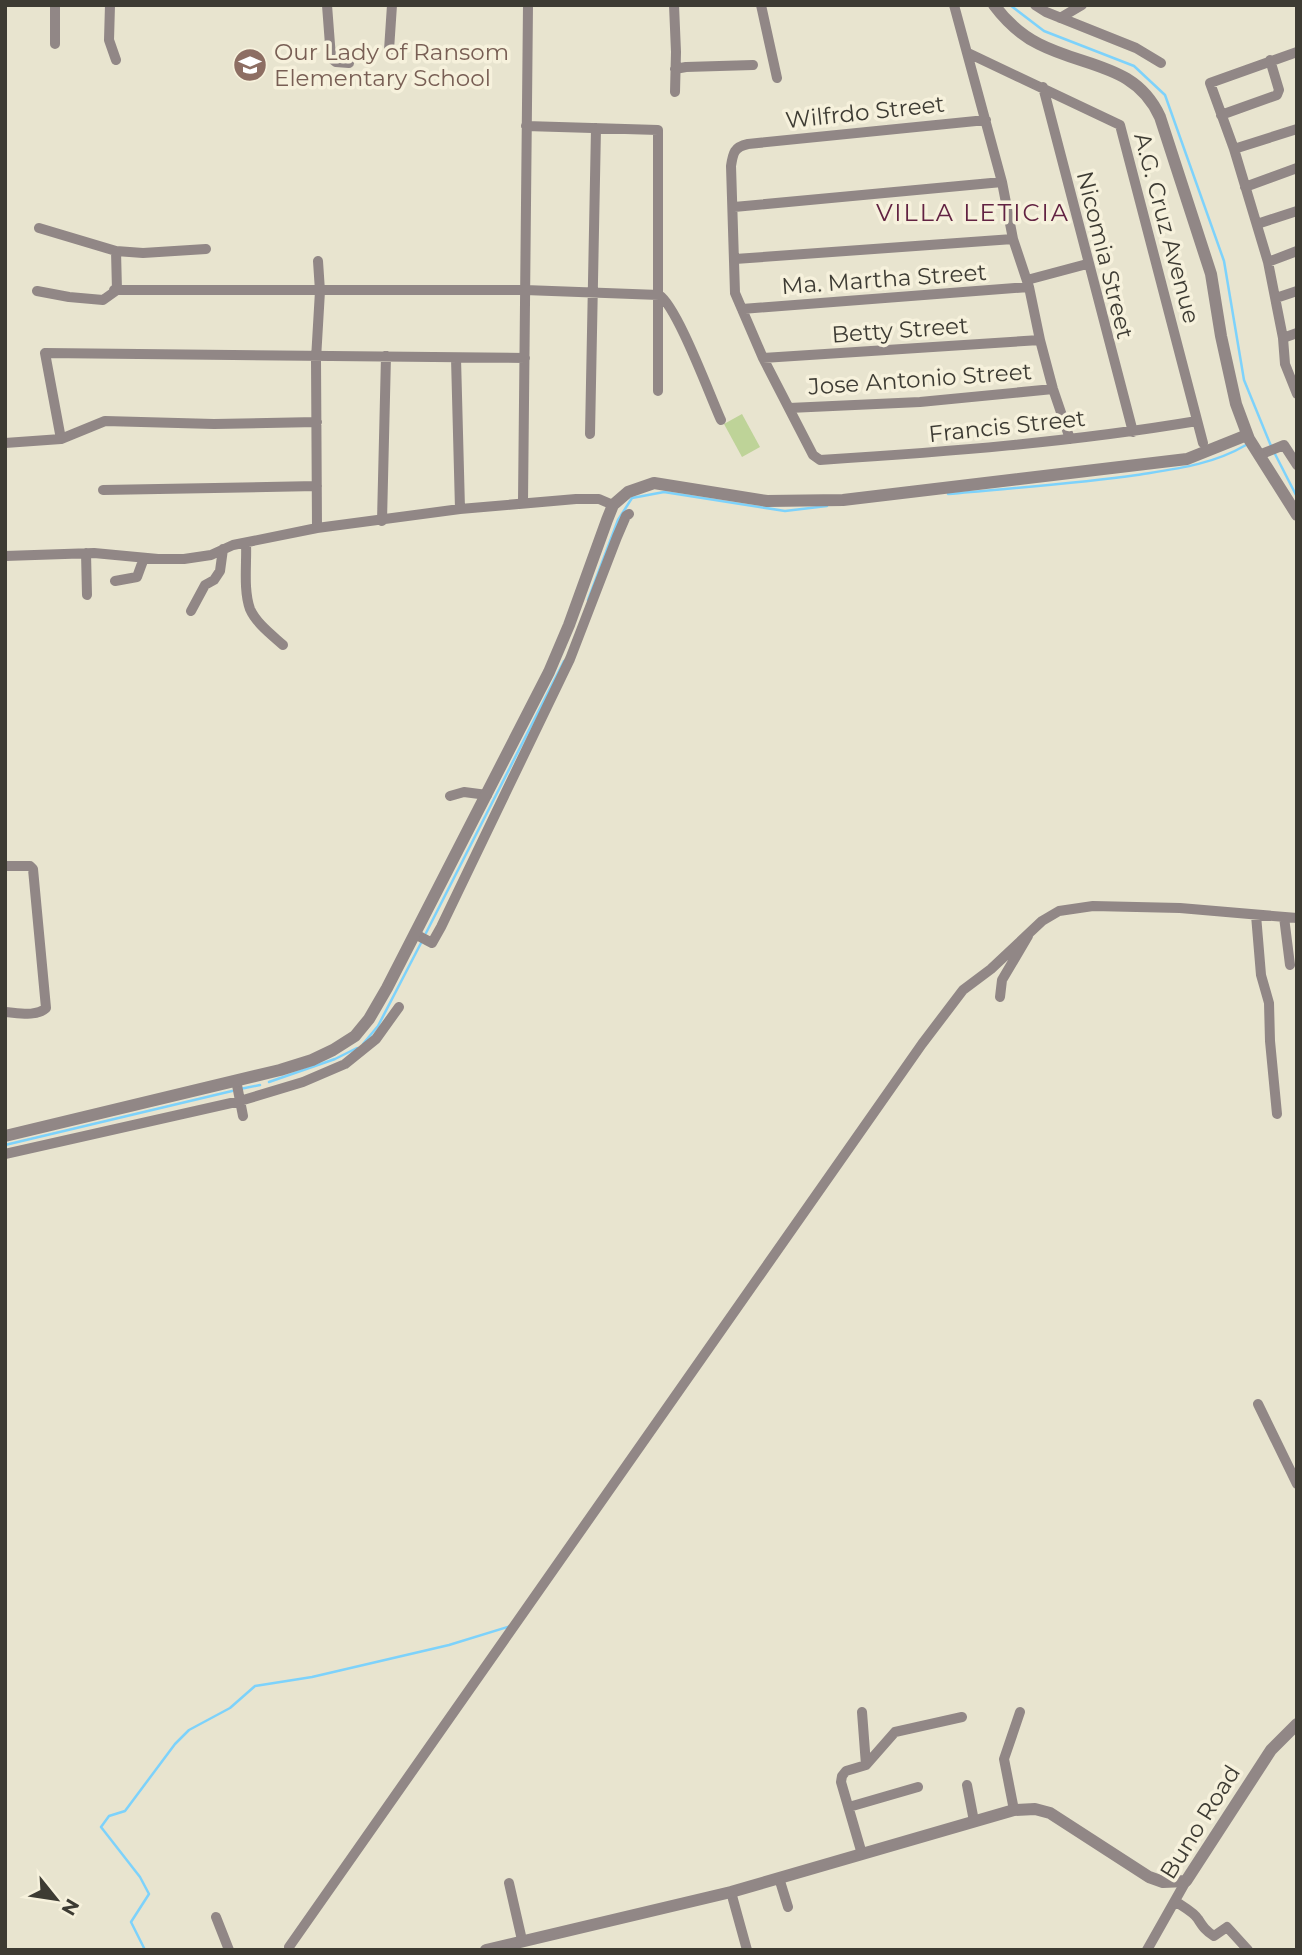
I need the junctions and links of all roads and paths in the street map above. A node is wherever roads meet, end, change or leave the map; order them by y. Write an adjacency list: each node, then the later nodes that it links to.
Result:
1 (55, 5): 13 (street)
2 (110, 5): 17 (street)
3 (327, 5): 19 (street)
4 (392, 5): 14 (street)
5 (528, 5): 28 (street)
6 (674, 5): 22 (street)
7 (761, 5): 23 (street)
8 (954, 5): 16 (street)
9 (994, 5): 75 (street)
10 (1035, 5): 12 (street)
11 (1082, 5): 12 (street)
12 (1060, 18): 20 (street)
13 (55, 44)
14 (389, 50)
15 (1297, 52): 18 (street)
16 (968, 53): 24 (street, A.G. Cruz Avenue); 27 (street)
17 (116, 60)
18 (1270, 60): 26 (street); 26 (street)
19 (349, 63)
20 (1161, 63)
21 (753, 65): 22 (street)
22 (675, 69): 25 (street)
23 (777, 78)
24 (1043, 87): 46 (street, Nicomia Street); 71 (street, A.G. Cruz Avenue)
25 (674, 92)
26 (1221, 115): 31 (street)
27 (986, 120): 33 (street); 35 (street, Wilfrdo Street)
28 (526, 126): 29 (street); 49 (street)
29 (596, 128): 53 (street); 54 (street)
30 (1297, 129): 31 (street)
31 (1234, 149): 34 (street)
32 (1297, 168): 34 (street)
33 (1002, 182): 35 (street); 39 (street)
34 (1245, 187): 37 (street)
35 (734, 207): 43 (street)
36 (1297, 211): 37 (street)
37 (1256, 224): 45 (street)
38 (39, 228): 41 (street)
39 (1013, 239): 43 (street); 47 (street)
40 (206, 249): 41 (street)
41 (116, 251): 48 (street)
42 (1297, 251): 45 (street)
43 (735, 259): 56 (street)
44 (318, 261): 51 (street)
45 (1268, 262): 55 (street)
46 (1087, 264): 47 (street, Ma. Martha Street); 73 (street, Nicomia Street)
47 (1028, 283): 56 (street, Ma. Martha Street); 59 (street)
48 (116, 290): 50 (street); 51 (street)
49 (525, 290): 51 (street); 53 (street); 62 (street)
50 (37, 291)
51 (320, 291): 64 (street)
52 (1297, 291): 55 (street)
53 (592, 294): 54 (street); 74 (street)
54 (659, 295): 67 (street); 70 (street)
55 (1276, 298): 58 (street)
56 (742, 309): 63 (street)
57 (1297, 333): 58 (street)
58 (1283, 338): 65 (street)
59 (1040, 340): 63 (street, Betty Street); 66 (street)
60 (386, 356): 61 (street); 64 (street); 89 (street)
61 (456, 358): 62 (street); 86 (street)
62 (525, 358): 84 (street)
63 (763, 358): 69 (street)
64 (316, 359): 72 (street); 76 (street)
65 (1294, 378): 68 (street)
66 (1053, 389): 69 (street, Jose Antonio Street); 77 (street)
67 (658, 391)
68 (1297, 394)
69 (789, 408): 77 (street, Francis Street)
70 (721, 420)
71 (1197, 421): 73 (street, Francis Street); 79 (street, A.G. Cruz Avenue)
72 (317, 422): 76 (street); 82 (street)
73 (1133, 432): 77 (street, Francis Street)
74 (590, 434)
75 (1247, 435): 80 (street); 85 (street)
76 (61, 439): 78 (street)
77 (1070, 439)
78 (5, 443)
79 (1203, 443)
80 (1262, 454): 81 (street); 88 (street)
81 (1295, 461)
82 (317, 486): 83 (street); 90 (street)
83 (103, 490)
84 (523, 502): 85 (street); 86 (street)
85 (613, 505): 100 (street)
86 (460, 509): 89 (street)
87 (629, 514): 107 (street)
88 (1297, 515)
89 (382, 521): 90 (street)
90 (317, 528): 91 (street)
91 (246, 543): 92 (street); 99 (street)
92 (223, 549): 95 (street); 98 (street)
93 (86, 553): 94 (street); 95 (street); 97 (street)
94 (5, 556)
95 (144, 558): 96 (street)
96 (115, 582)
97 (87, 595)
98 (191, 611)
99 (283, 645)
100 (487, 795): 101 (street); 107 (street)
101 (450, 796)
102 (5, 866): 111 (street)
103 (1255, 915): 104 (street); 106 (street); 116 (street)
104 (1284, 917): 105 (street); 108 (street)
105 (1297, 918)
106 (1032, 929): 109 (street); 141 (street)
107 (415, 934): 112 (street)
108 (1290, 965)
109 (1000, 997)
110 (399, 1007): 114 (street)
111 (5, 1012)
112 (263, 1074): 113 (street); 114 (street)
113 (236, 1080): 115 (street); 118 (street)
114 (267, 1093): 115 (street)
115 (240, 1101): 117 (street); 119 (street)
116 (1277, 1114)
117 (243, 1116)
118 (5, 1136)
119 (5, 1154)
120 (1258, 1404): 121 (street)
121 (1297, 1484)
122 (863, 1712): 126 (street)
123 (1020, 1712): 130 (street)
124 (962, 1717): 126 (street)
125 (1297, 1724): 134 (street, Buno Road)
126 (866, 1765): 129 (street)
127 (967, 1785): 131 (street)
128 (918, 1787): 129 (street)
129 (849, 1807): 132 (street)
130 (1014, 1810): 131 (street); 134 (street)
131 (974, 1821): 132 (street)
132 (862, 1854): 133 (street)
133 (779, 1878): 136 (street); 138 (street)
134 (1186, 1881): 137 (street, Buno Road)
135 (509, 1883): 140 (street)
136 (731, 1892): 140 (street); 144 (street)
137 (1175, 1901): 145 (street, Buno Road); 146 (street)
138 (788, 1907)
139 (216, 1917): 142 (street)
140 (522, 1940): 143 (street)
141 (289, 1949)
142 (229, 1950)
143 (486, 1950)
144 (747, 1950)
145 (1147, 1950)
146 (1248, 1950)

